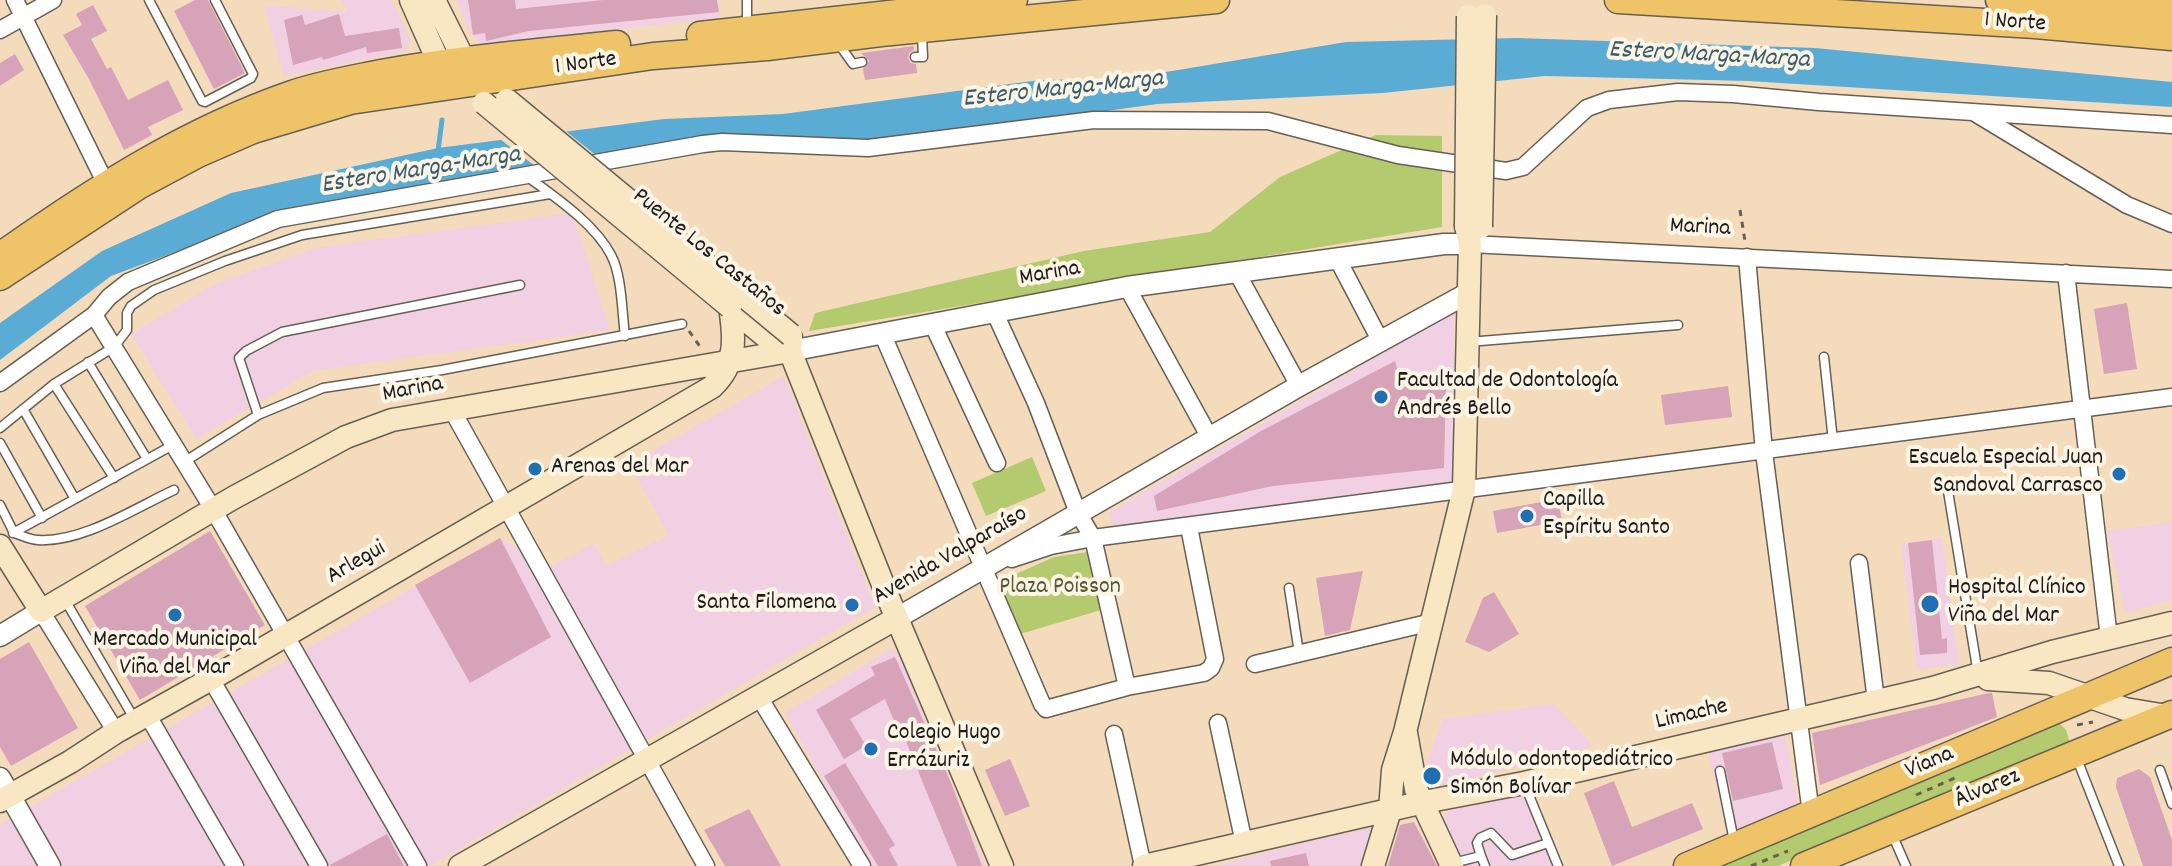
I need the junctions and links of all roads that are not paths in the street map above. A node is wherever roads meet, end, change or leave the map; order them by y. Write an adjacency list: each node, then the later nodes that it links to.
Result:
1 (15, 0): 14 (street)
2 (53, 0): 14 (street)
3 (149, 0): 4 (lane)
4 (215, 0)
5 (411, 0): 22 (main road)
6 (434, 0): 22 (main road)
7 (747, 0): 16 (lane)
8 (1014, 0): 16 (main road, 1 Norte)
9 (1216, 0): 17 (main road, 1 Norte)
10 (1618, 0): 18 (main road, 1 Norte)
11 (1999, 0): 13 (main road, 1 Norte)
12 (1478, 8): 29 (main road, bridge)
13 (2172, 12)
14 (23, 17): 15 (street); 26 (street)
15 (0, 30)
16 (748, 30): 22 (main road, 1 Norte)
17 (922, 30): 19 (main road, 1 Norte); 20 (lane)
18 (2172, 37)
19 (835, 39): 21 (lane); 22 (main road, 1 Norte)
20 (915, 57)
21 (862, 62)
22 (466, 78): 26 (main road, 1 Norte); 35 (main road, 1 Norte); 40 (main road, Puente Los Castaños, bridge); 49 (main road, Puente Los Castaños, bridge)
23 (1972, 111): 24 (street); 25 (street); 28 (street)
24 (2172, 125)
25 (528, 177): 27 (lane); 42 (street)
26 (106, 184): 30 (main road, 1 Norte)
27 (550, 194): 47 (lane); 51 (lane)
28 (2172, 224)
29 (1472, 232): 31 (street, Marina); 32 (street, Marina); 39 (main road)
30 (0, 256)
31 (1747, 257): 34 (street, Marina); 68 (street)
32 (1337, 258): 33 (street, Marina); 48 (street)
33 (1236, 271): 38 (street, Marina); 57 (street)
34 (2066, 273): 36 (street, Marina); 59 (street)
35 (0, 277)
36 (2172, 279)
37 (520, 285): 62 (lane)
38 (1127, 287): 41 (street, Marina); 64 (street)
39 (1468, 293): 48 (street, Avenida Valparaíso); 50 (main road)
40 (730, 307): 49 (main road, Puente Los Castaños); 52 (main road)
41 (994, 311): 43 (street, Marina); 80 (street)
42 (94, 315): 51 (street); 55 (street)
43 (932, 323): 46 (street, Marina); 71 (street)
44 (682, 324): 47 (lane)
45 (1678, 325): 50 (lane)
46 (882, 333): 49 (street, Marina); 86 (street)
47 (625, 336): 62 (lane)
48 (1380, 340): 57 (street, Avenida Valparaíso)
49 (784, 342): 52 (main road, Marina); 90 (main road)
50 (1467, 342): 74 (main road)
51 (114, 347): 54 (lane); 67 (street)
52 (726, 357): 61 (main road, Marina); 78 (main road, Arlegui)
53 (1824, 357): 65 (lane)
54 (88, 362): 56 (lane); 69 (lane)
55 (0, 383)
56 (54, 384): 60 (lane); 72 (lane)
57 (1299, 386): 64 (street, Avenida Valparaíso)
58 (2172, 397): 59 (street)
59 (2081, 408): 65 (street); 95 (street)
60 (23, 409): 63 (lane); 76 (lane)
61 (452, 410): 78 (street); 79 (main road, Marina)
62 (258, 415): 70 (lane)
63 (0, 428)
64 (1210, 438): 80 (street, Avenida Valparaíso)
65 (1833, 441): 68 (street)
66 (0, 443): 81 (lane)
67 (173, 444): 69 (lane); 70 (street)
68 (1764, 452): 74 (street); 108 (street)
69 (147, 459): 72 (lane)
70 (184, 462): 79 (street)
71 (997, 463)
72 (114, 478): 76 (lane)
73 (1947, 485): 100 (lane)
74 (1464, 489): 82 (street); 91 (main road)
75 (174, 490): 84 (lane)
76 (75, 499): 81 (lane)
77 (0, 505): 84 (lane)
78 (506, 507): 94 (main road, Arlegui); 114 (street)
79 (213, 509): 88 (main road, Marina); 94 (street)
80 (1078, 513): 83 (street); 86 (street, Avenida Valparaíso)
81 (42, 518): 84 (lane)
82 (1189, 527): 83 (street); 103 (street)
83 (1093, 538): 86 (street); 103 (street)
84 (5, 540): 89 (main road)
85 (1859, 563): 106 (street)
86 (984, 568): 90 (street, Avenida Valparaíso); 103 (street)
87 (1289, 588): 97 (lane)
88 (64, 598): 89 (main road, Marina); 109 (lane)
89 (41, 611): 93 (street, Marina); 109 (street)
90 (897, 618): 104 (main road, Avenida Valparaíso); 137 (main road)
91 (1432, 622): 97 (street); 111 (main road)
92 (2172, 623): 95 (main road, Limache)
93 (0, 636)
94 (286, 636): 101 (main road, Arlegui); 133 (street)
95 (2109, 638): 96 (main road, Limache)
96 (2052, 652): 100 (main road, Limache); 102 (main road)
97 (1299, 653): 99 (street)
98 (2172, 661): 105 (main road, Viana)
99 (1255, 664)
100 (1974, 677): 102 (main road, Limache); 106 (main road, Limache)
101 (211, 679): 109 (main road, Arlegui); 132 (street)
102 (2049, 683): 105 (main road, Limache)
103 (1127, 687)
104 (759, 697): 114 (main road, Avenida Valparaíso); 136 (street)
105 (2088, 697): 107 (main road, Limache); 122 (main road, Viana)
106 (1876, 701): 108 (main road, Limache)
107 (2170, 715): 113 (main road, Álvarez)
108 (1800, 718): 117 (main road, Limache); 122 (street)
109 (133, 722): 118 (main road, Arlegui); 131 (street)
110 (1218, 723): 124 (street)
111 (1405, 732): 119 (main road); 121 (main road)
112 (1114, 734): 138 (street)
113 (2075, 754): 123 (main road, Álvarez); 145 (lane)
114 (648, 760): 134 (main road, Avenida Valparaíso); 135 (street)
115 (2160, 770): 120 (lane)
116 (1720, 771): 126 (lane)
117 (1524, 783): 119 (main road, Limache); 125 (lane)
118 (3, 792): 130 (street)
119 (1424, 802): 121 (main road, Limache); 129 (main road)
120 (2172, 804)
121 (1390, 810): 124 (main road, Limache); 139 (main road)
122 (1811, 814): 126 (main road, Viana)
123 (1891, 830): 143 (main road, Álvarez); 144 (lane)
124 (1244, 843): 128 (main road, Limache)
125 (1548, 843): 127 (lane); 141 (lane)
126 (1736, 846): 142 (main road, Viana)
127 (1481, 856): 129 (lane); 140 (lane)
128 (1198, 860): 138 (main road, Limache)
129 (1452, 865)
130 (50, 866)
131 (235, 866)
132 (319, 866)
133 (418, 866)
134 (460, 866)
135 (706, 866)
136 (862, 866)
137 (1002, 866)
138 (1144, 866)
139 (1373, 866)
140 (1485, 866)
141 (1558, 866)
142 (1687, 866)
143 (1804, 866)
144 (1906, 866)
145 (2119, 866)

